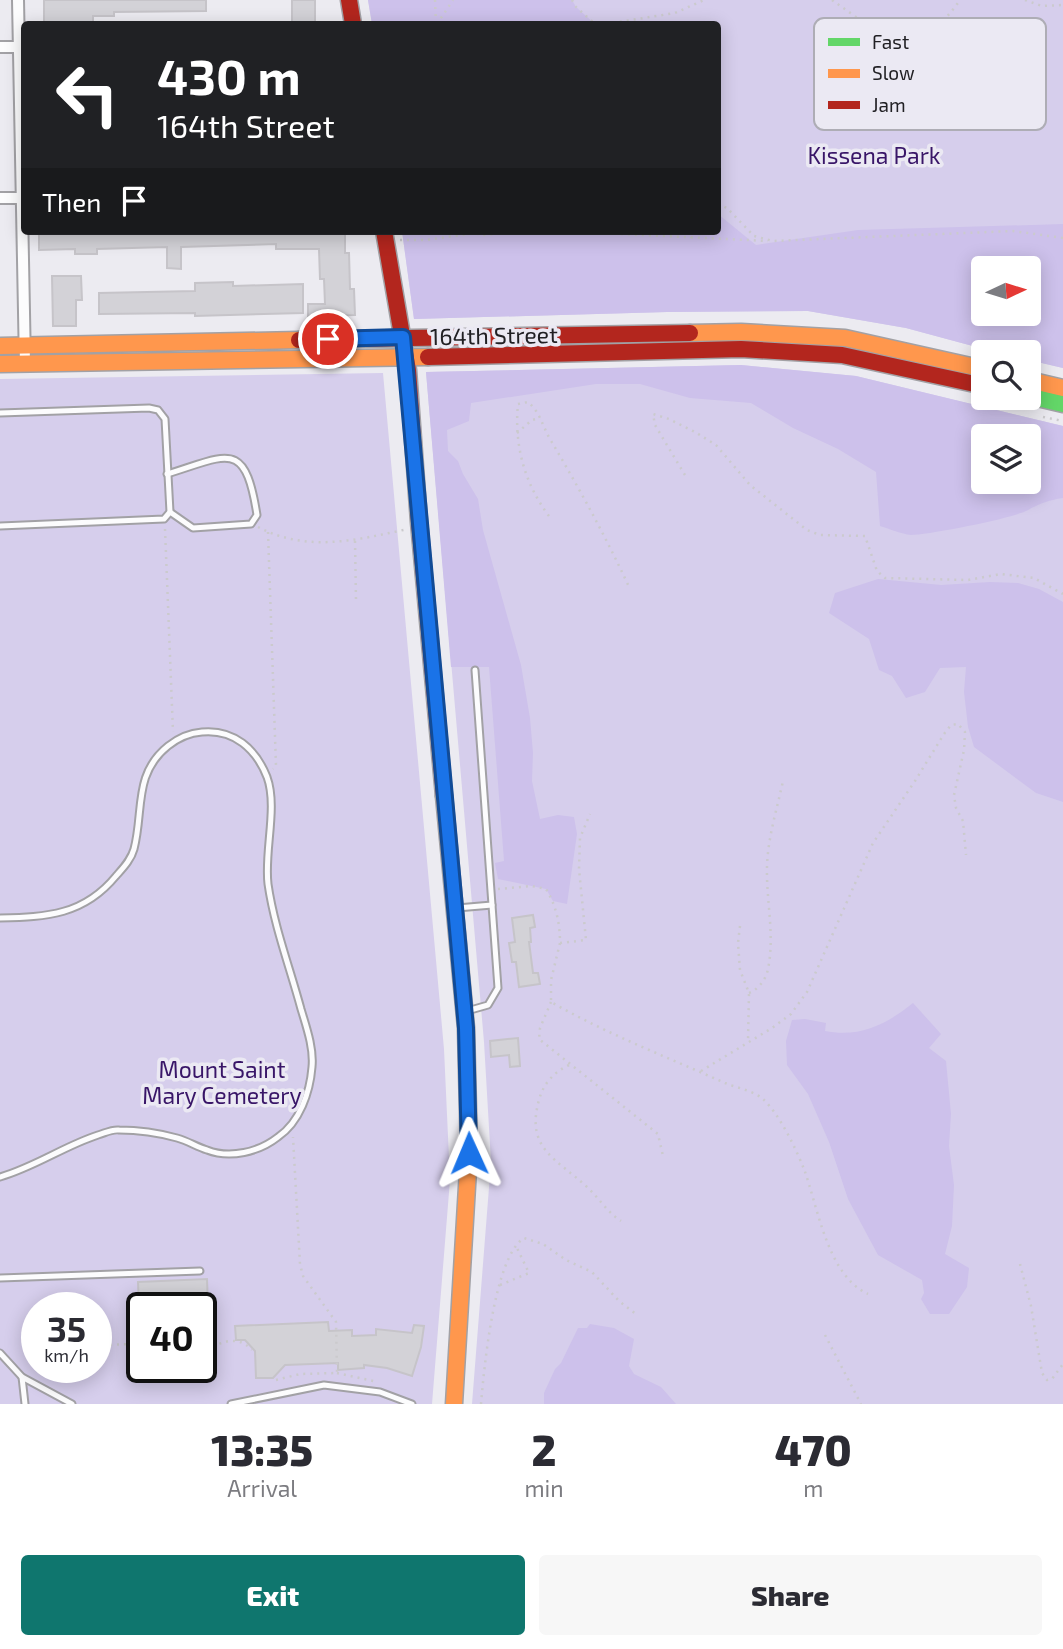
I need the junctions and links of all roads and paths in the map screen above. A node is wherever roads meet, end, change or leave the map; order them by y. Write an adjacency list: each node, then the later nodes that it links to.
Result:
1 (18, 0): 18 (street)
2 (349, 0): 13 (street)
3 (435, 0): 14 (path)
4 (453, 0): 15 (path)
5 (572, 0): 16 (path)
6 (704, 0): 17 (path)
7 (832, 0): 11 (path)
8 (960, 0): 12 (path)
9 (1025, 0): 10 (path)
10 (1063, 5)
11 (858, 18)
12 (946, 18)
13 (352, 21)
14 (437, 21)
15 (440, 21)
16 (592, 21)
17 (625, 21)
18 (21, 35)
19 (0, 47): 20 (street)
20 (21, 47)
21 (0, 198): 22 (street)
22 (21, 198)
23 (721, 205): 32 (path)
24 (24, 235): 35 (street)
25 (385, 235): 33 (street)
26 (456, 235): 31 (path)
27 (663, 235): 29 (path)
28 (689, 235): 29 (path)
29 (691, 238): 32 (path)
30 (1063, 238): 32 (path)
31 (400, 240)
32 (773, 241)
33 (403, 337): 35 (street, 164th Street); 36 (street); 39 (street, 164th Street)
34 (0, 346): 35 (street, 164th Street)
35 (25, 346): 37 (street)
36 (406, 357): 37 (street, 164th Street); 40 (street, 164th Street); 71 (street)
37 (25, 363): 38 (street, 164th Street)
38 (0, 364)
39 (971, 366)
40 (971, 383)
41 (1041, 383): 42 (street)
42 (1063, 388)
43 (1041, 399): 44 (street)
44 (1063, 404)
45 (0, 413): 50 (lane)
46 (1043, 417): 48 (path)
47 (540, 418): 49 (path); 49 (path); 60 (path)
48 (1063, 421)
49 (517, 433): 53 (path)
50 (167, 474): 52 (lane); 55 (lane)
51 (685, 475): 61 (path)
52 (170, 512): 54 (lane); 55 (lane)
53 (549, 516)
54 (164, 519): 56 (lane); 64 (path)
55 (251, 524): 58 (path)
56 (0, 526)
57 (408, 529): 59 (path)
58 (268, 532): 59 (path); 65 (path)
59 (355, 541): 62 (path)
60 (630, 589)
61 (1063, 594)
62 (356, 600)
63 (475, 670): 69 (lane)
64 (173, 742): 65 (lane); 72 (lane)
65 (266, 775): 81 (lane)
66 (783, 781): 75 (path)
67 (590, 814): 74 (path)
68 (966, 856): 78 (path)
69 (491, 890): 70 (lane); 74 (path)
70 (492, 905): 71 (lane); 77 (lane)
71 (455, 908): 77 (street)
72 (0, 918)
73 (740, 926): 75 (path)
74 (559, 943): 76 (path)
75 (749, 993): 78 (path)
76 (551, 1002): 79 (path); 80 (path)
77 (464, 1012): 107 (street)
78 (748, 1042): 80 (path)
79 (569, 1065): 82 (path); 84 (path)
80 (701, 1071): 90 (path)
81 (292, 1123): 83 (lane); 97 (path)
82 (663, 1156)
83 (0, 1177)
84 (621, 1222)
85 (516, 1244): 89 (path); 89 (path); 91 (path)
86 (1020, 1264): 96 (path)
87 (200, 1270): 88 (lane)
88 (0, 1278)
89 (500, 1284): 108 (path)
90 (868, 1294)
91 (636, 1314)
92 (825, 1335): 109 (path)
93 (217, 1345): 94 (path)
94 (252, 1350)
95 (0, 1353): 98 (lane)
96 (1063, 1364)
97 (337, 1373): 99 (path); 102 (path)
98 (21, 1376)
99 (276, 1380)
100 (23, 1383): 103 (lane)
101 (33, 1383): 104 (lane)
102 (380, 1392): 105 (lane); 106 (lane)
103 (25, 1404)
104 (72, 1404)
105 (230, 1404)
106 (412, 1404)
107 (454, 1404)
108 (481, 1404)
109 (861, 1404)

